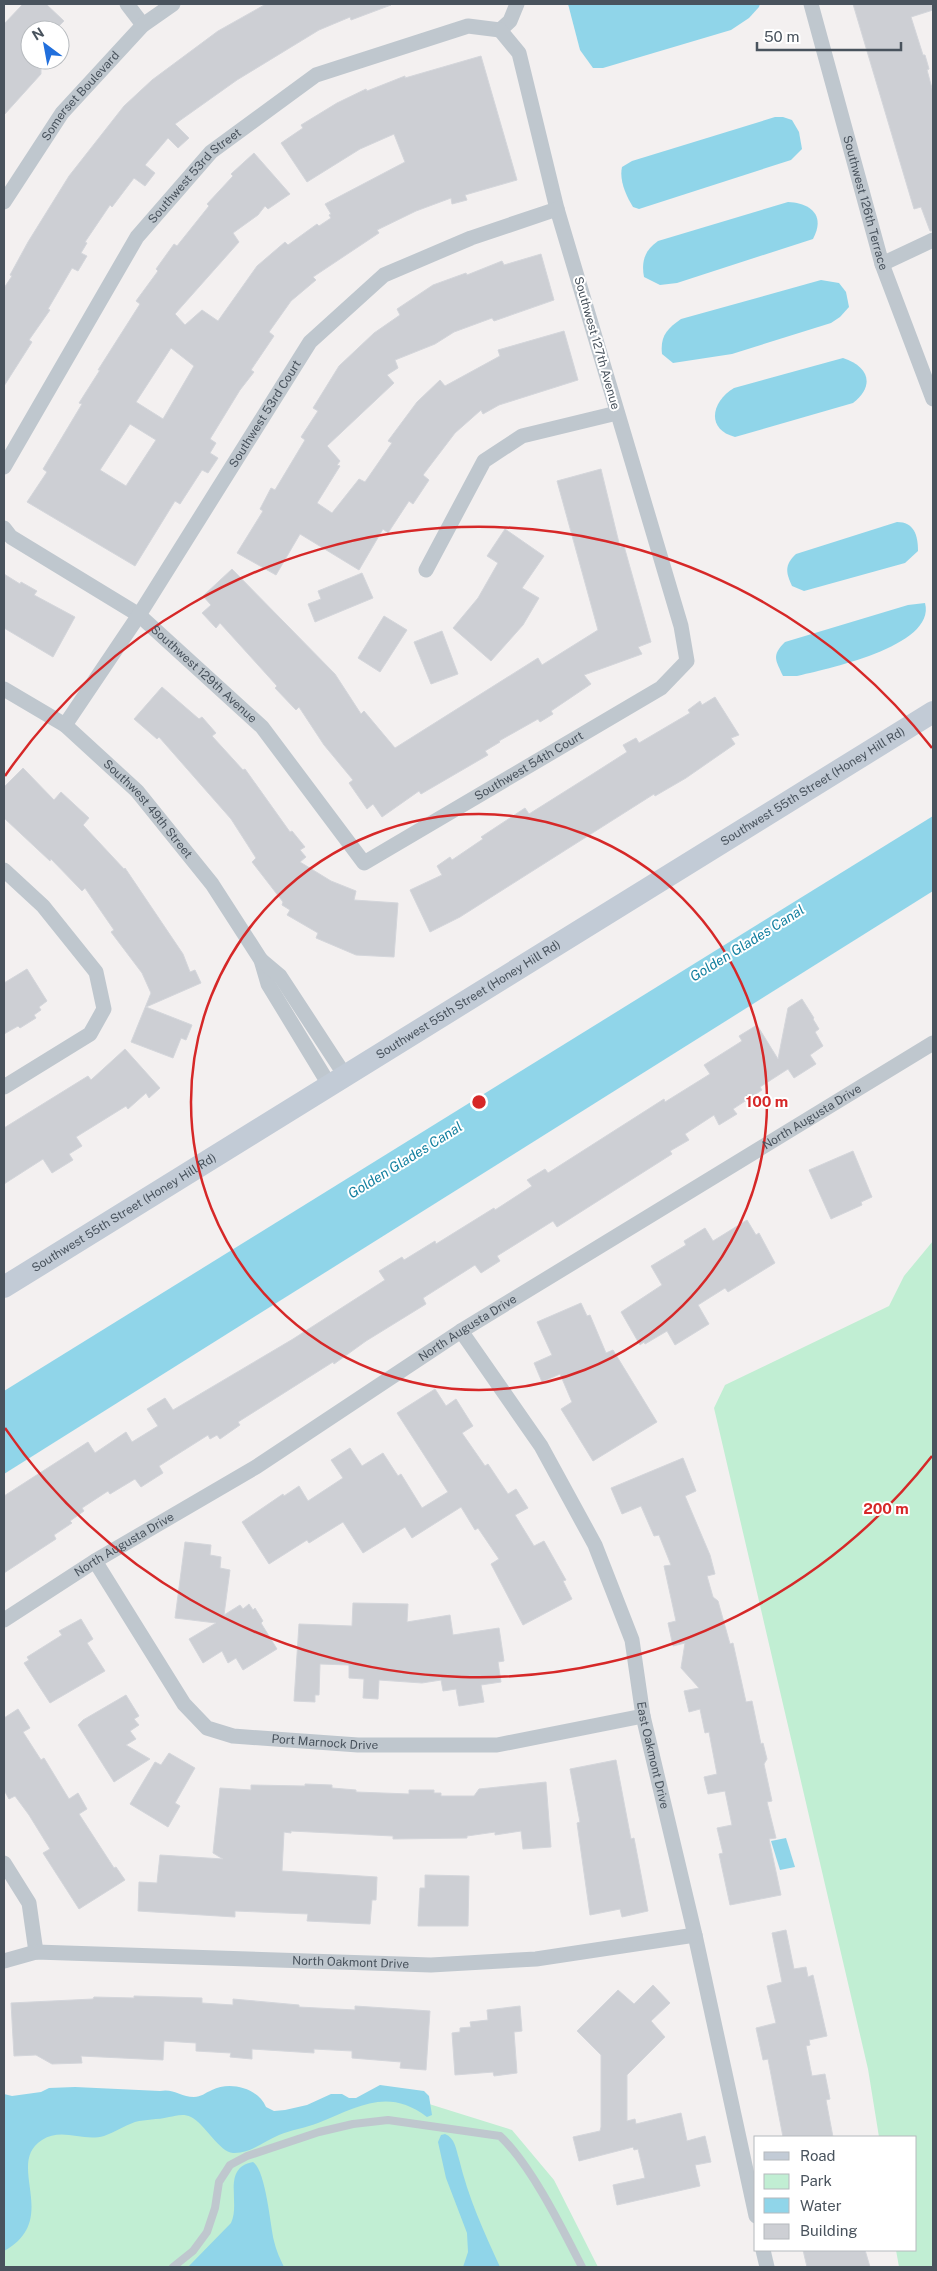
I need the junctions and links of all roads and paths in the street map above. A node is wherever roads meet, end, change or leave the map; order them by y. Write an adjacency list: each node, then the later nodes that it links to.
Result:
1 (126, 4): 5 (street)
2 (173, 4): 5 (street, Somerset Boulevard)
3 (517, 4): 6 (street)
4 (811, 4): 10 (street, Southwest 126th Terrace)
5 (144, 25): 7 (street, Somerset Boulevard)
6 (500, 30): 8 (street, Southwest 127th Avenue); 13 (street, Southwest 53rd Street)
7 (4, 202)
8 (557, 209): 12 (street, Southwest 127th Avenue); 16 (street, Southwest 53rd Court)
9 (933, 240): 10 (street)
10 (882, 264): 11 (street, Southwest 126th Terrace)
11 (933, 399)
12 (617, 413): 15 (street); 17 (street, Southwest 127th Avenue)
13 (4, 467)
14 (4, 528): 16 (street, Southwest 129th Avenue)
15 (426, 570)
16 (140, 615): 20 (street, Southwest 53rd Court); 21 (street, Southwest 129th Avenue)
17 (687, 661): 21 (street, Southwest 54th Court)
18 (4, 689): 20 (street, Southwest 49th Street)
19 (933, 712): 24 (street, Southwest 55th Street (Honey Hill Rd))
20 (65, 725): 24 (street, Southwest 49th Street)
21 (364, 863)
22 (4, 870): 25 (street)
23 (933, 1042): 27 (street, North Augusta Drive)
24 (338, 1082): 26 (street, Southwest 55th Street (Honey Hill Rd))
25 (4, 1087)
26 (4, 1288)
27 (461, 1331): 28 (street, North Augusta Drive); 30 (street, East Oakmont Drive)
28 (95, 1561): 29 (street, North Augusta Drive); 30 (street, Port Marnock Drive)
29 (4, 1620)
30 (643, 1716): 32 (street, East Oakmont Drive)
31 (4, 1863): 33 (street)
32 (695, 1935): 33 (street, North Oakmont Drive); 35 (street, East Oakmont Drive)
33 (36, 1952): 34 (street, North Oakmont Drive)
34 (4, 1961)
35 (754, 2207)
36 (763, 2251): 39 (street)
37 (174, 2267): 38 (lane)
38 (582, 2267)
39 (767, 2267)

